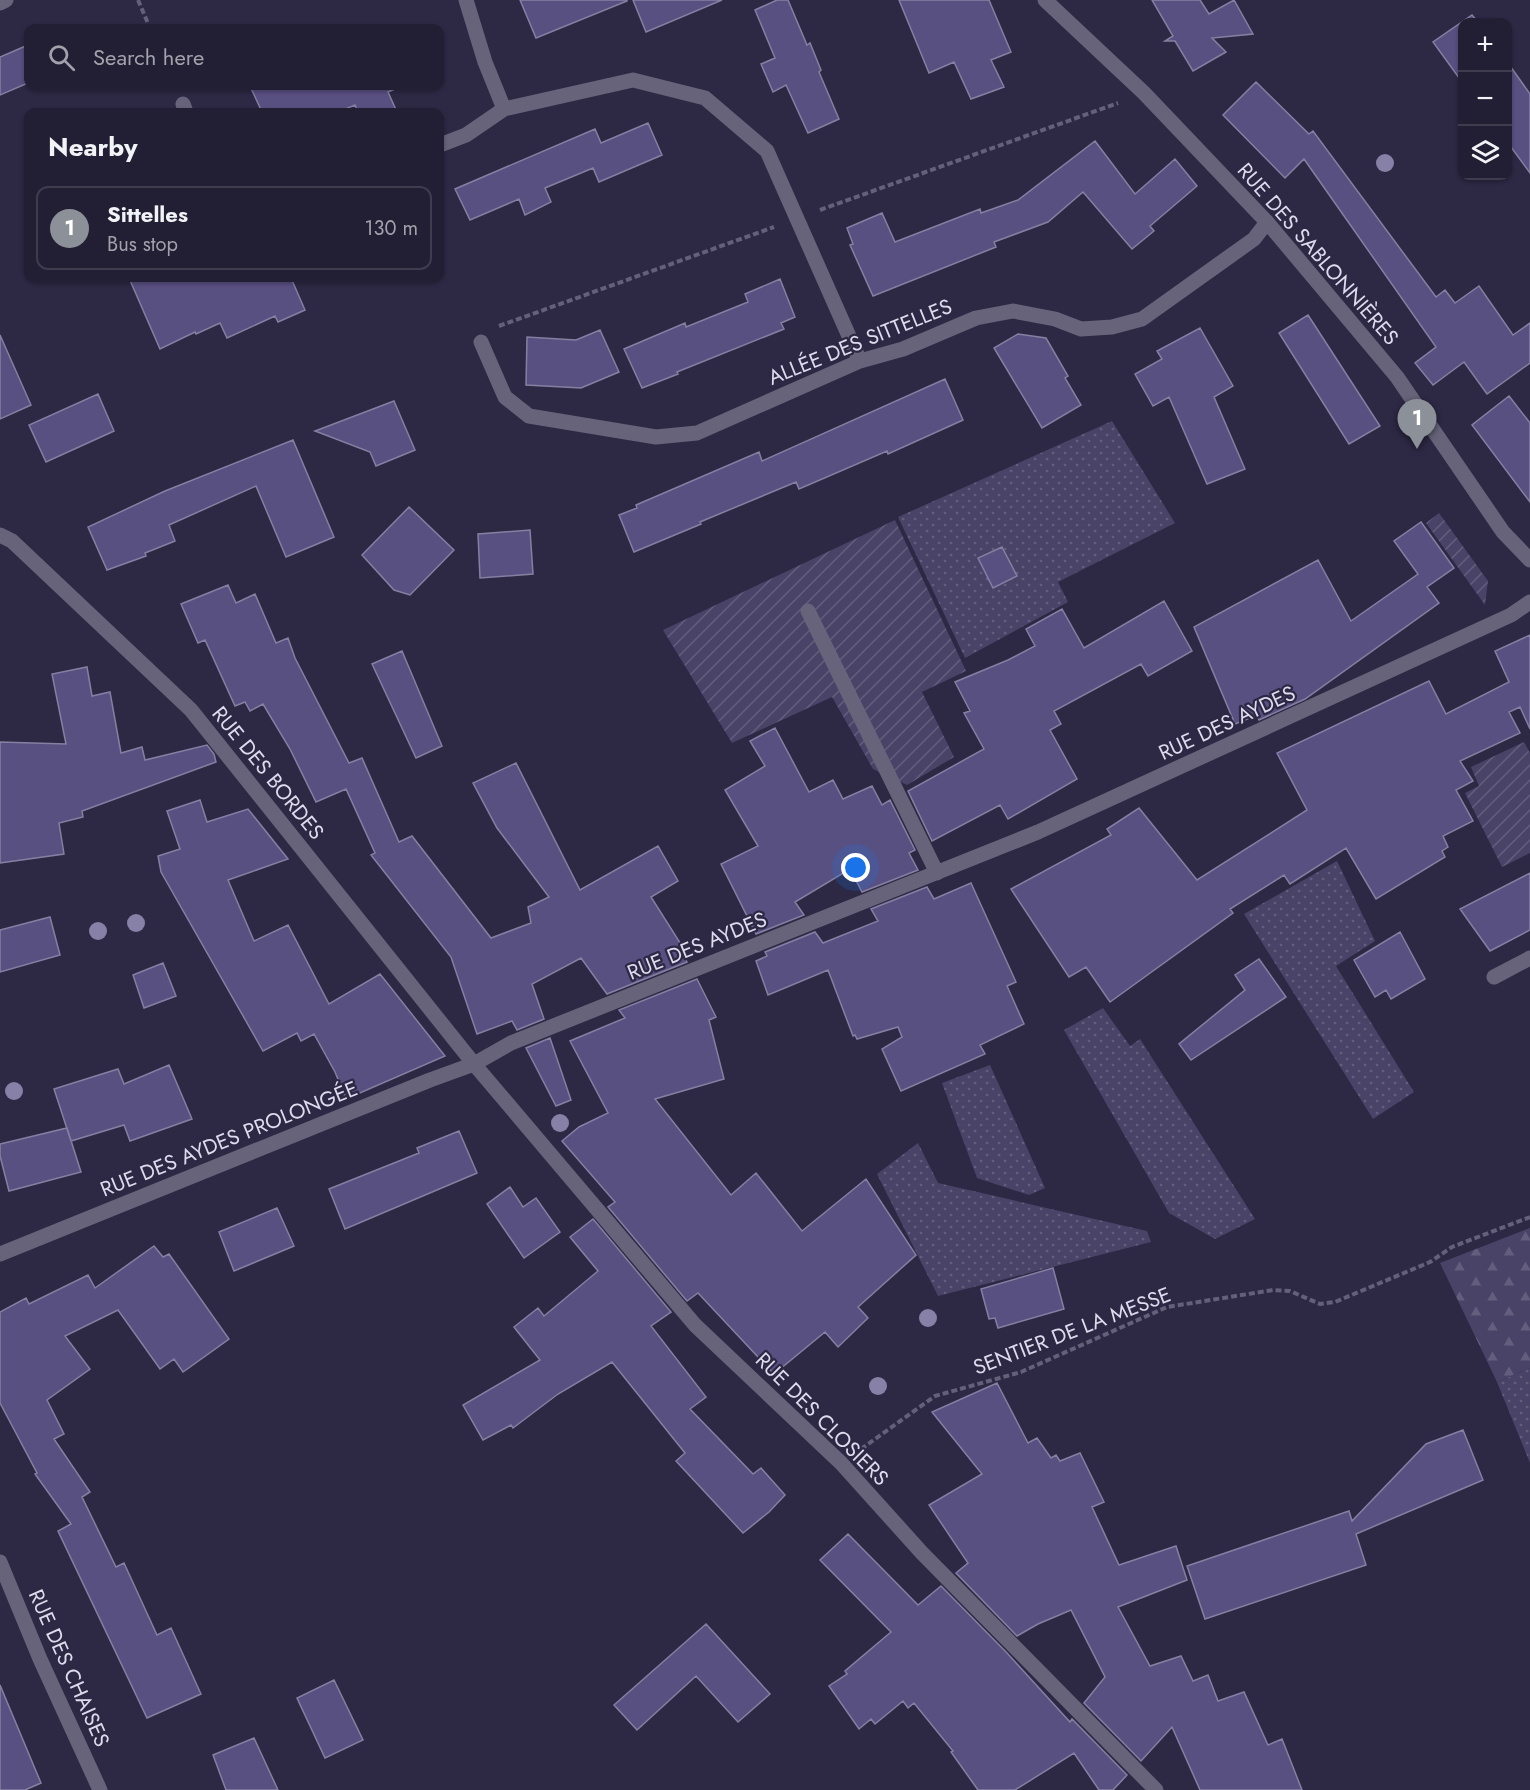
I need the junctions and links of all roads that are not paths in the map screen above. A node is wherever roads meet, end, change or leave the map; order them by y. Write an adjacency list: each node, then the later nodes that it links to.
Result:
1 (6, 0): 4 (street)
2 (466, 0): 5 (street)
3 (1045, 0): 7 (street, RUE DES SABLONNIÈRES)
4 (0, 3)
5 (504, 109): 6 (street); 9 (street)
6 (444, 143)
7 (1267, 222): 9 (street, ALLÉE DES SITTELLES); 11 (street, RUE DES SABLONNIÈRES)
8 (481, 342): 9 (street, ALLÉE DES SITTELLES)
9 (860, 360)
10 (0, 535): 17 (street, RUE DES BORDES)
11 (1530, 560)
12 (1530, 602): 14 (street, RUE DES AYDES)
13 (808, 611): 14 (street)
14 (937, 873): 17 (street, RUE DES AYDES)
15 (1530, 958): 16 (street)
16 (1494, 977)
17 (474, 1064): 18 (street, RUE DES AYDES PROLONGÉE); 21 (street, RUE DES CLOSIERS)
18 (0, 1254)
19 (0, 1562): 20 (street, RUE DES CHAISES)
20 (100, 1790)
21 (1156, 1790)

